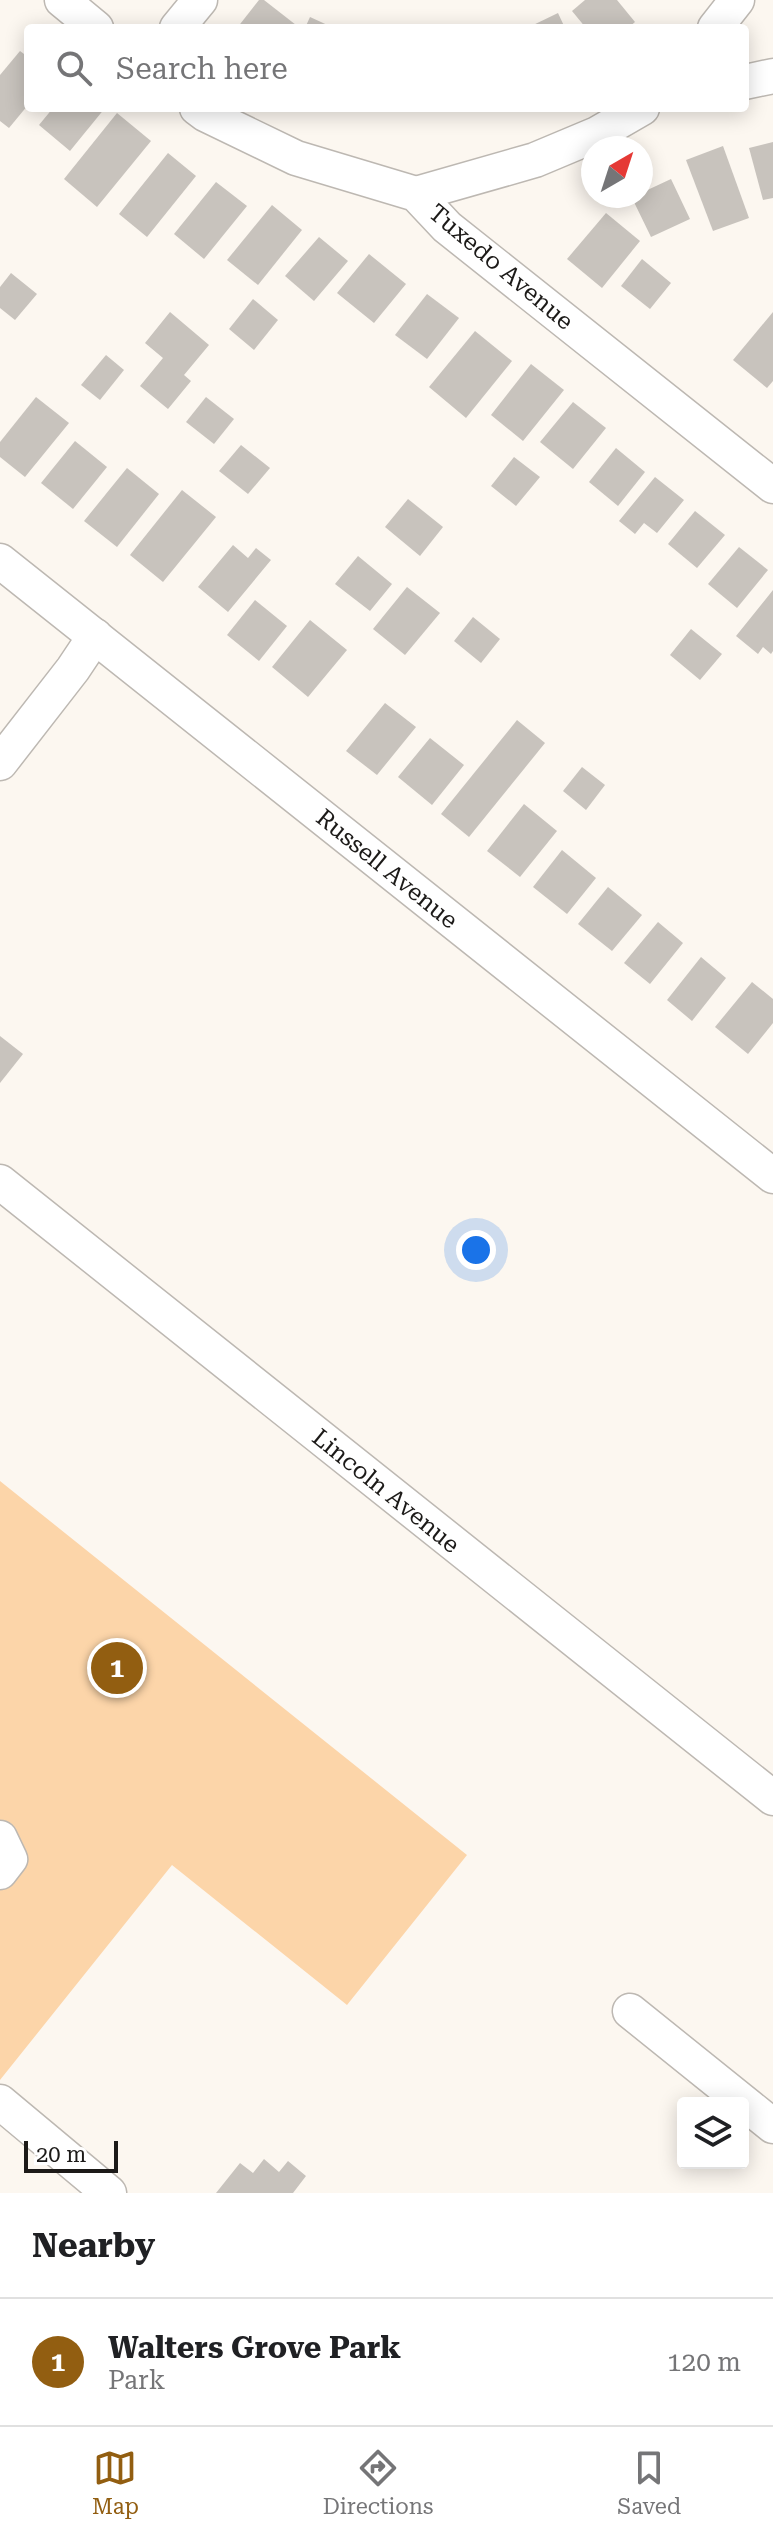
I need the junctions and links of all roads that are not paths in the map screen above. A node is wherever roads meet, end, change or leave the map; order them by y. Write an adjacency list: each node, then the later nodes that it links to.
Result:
1 (62, 0): 4 (street)
2 (200, 0): 5 (street)
3 (737, 0): 6 (street)
4 (91, 24)
5 (180, 24)
6 (718, 24)
7 (773, 76): 8 (street)
8 (749, 81)
9 (202, 112): 11 (street, Tuxedo Avenue)
10 (635, 112): 11 (street)
11 (416, 194): 12 (street, Tuxedo Avenue)
12 (773, 486)
13 (0, 561): 14 (street, Russell Avenue)
14 (95, 636): 15 (street); 16 (street, Russell Avenue)
15 (0, 763)
16 (773, 1176)
17 (0, 1182): 18 (street, Lincoln Avenue)
18 (773, 1798)
19 (0, 1838): 20 (street)
20 (0, 1872)
21 (630, 2011): 23 (street)
22 (0, 2102): 24 (street)
23 (773, 2126)
24 (109, 2193)

